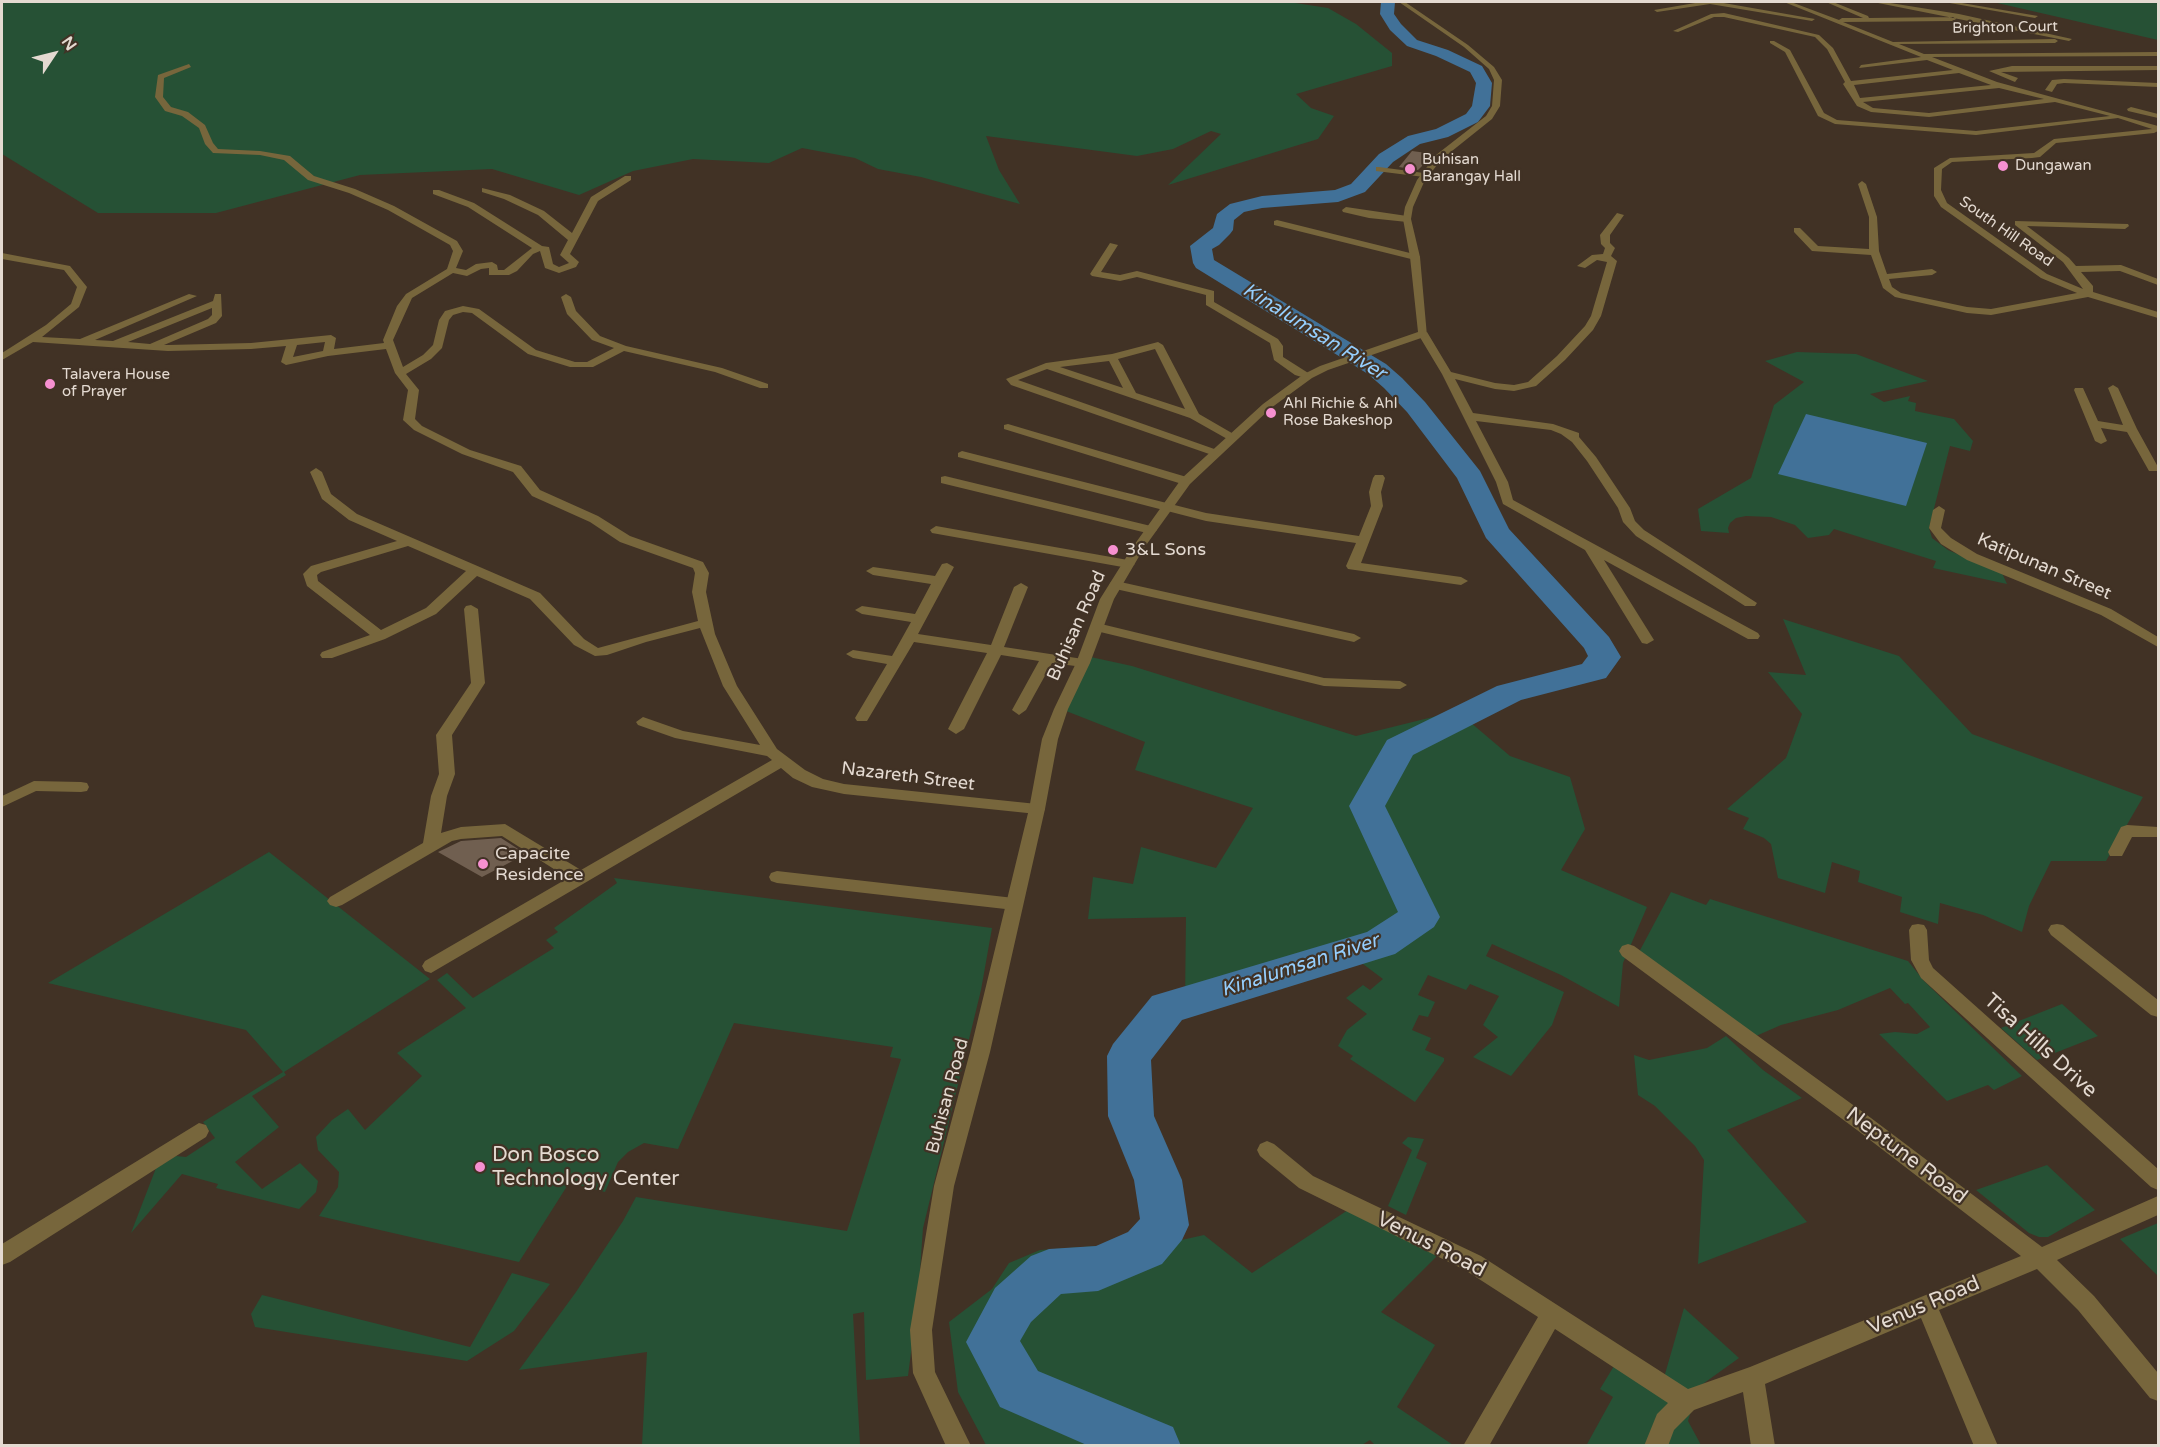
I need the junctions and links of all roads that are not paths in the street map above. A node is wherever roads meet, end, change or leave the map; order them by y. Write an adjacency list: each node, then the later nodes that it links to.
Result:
1 (1402, 2): 32 (street)
2 (1787, 2): 9 (street)
3 (1829, 2): 10 (street)
4 (1876, 2): 13 (street, Brighton Court)
5 (1947, 2): 7 (street, Brighton Court)
6 (1657, 10): 9 (street)
7 (2035, 16)
8 (1953, 19): 10 (street)
9 (1834, 20): 10 (street); 13 (street)
10 (1872, 20)
11 (1676, 31): 20 (street)
12 (1772, 42): 29 (street)
13 (1887, 43): 15 (street)
14 (2157, 54): 15 (street)
15 (1923, 57): 17 (street); 19 (street)
16 (189, 66): 52 (street)
17 (1861, 67)
18 (2158, 68): 23 (street)
19 (1959, 72): 20 (street); 22 (street)
20 (1847, 84): 24 (street)
21 (2158, 85): 23 (street)
22 (2000, 86): 24 (street); 25 (street)
23 (2049, 90): 26 (street)
24 (1858, 100): 25 (street)
25 (2050, 100): 29 (street)
26 (2099, 102)
27 (2123, 107): 28 (street)
28 (2158, 116): 30 (street)
29 (2117, 117): 30 (street); 30 (street)
30 (2146, 127): 56 (street, South Hill Road)
31 (1379, 170): 32 (street)
32 (1424, 175): 39 (street)
33 (628, 178): 43 (street)
34 (1862, 184): 46 (street)
35 (485, 190): 43 (street)
36 (436, 192): 45 (street)
37 (1346, 210): 39 (street)
38 (1620, 215): 49 (street)
39 (1407, 219): 48 (street)
40 (1277, 223): 48 (street)
41 (2125, 226): 51 (street)
42 (1797, 230): 46 (street)
43 (573, 239): 45 (street)
44 (1113, 245): 74 (street)
45 (539, 248): 52 (street)
46 (1875, 252): 54 (street)
47 (2, 256): 61 (street)
48 (1415, 257): 60 (street)
49 (1606, 257): 50 (street); 73 (street)
50 (1582, 266)
51 (2075, 269): 55 (street); 56 (street)
52 (451, 270): 64 (street)
53 (1932, 272): 54 (street)
54 (1884, 277): 56 (street)
55 (2158, 282)
56 (2088, 294): 59 (street, South Hill Road)
57 (192, 296): 62 (street)
58 (566, 297): 67 (street)
59 (2158, 315)
60 (1424, 334): 73 (street); 74 (street, Buhisan Road)
61 (31, 339): 62 (street); 69 (street)
62 (80, 343): 65 (street)
63 (292, 343): 66 (street); 68 (street); 68 (street)
64 (390, 345): 68 (street); 72 (street)
65 (110, 346): 66 (street); 66 (street)
66 (149, 348)
67 (623, 348): 72 (street); 75 (street)
68 (328, 353)
69 (2, 357)
70 (1112, 357): 71 (street); 78 (street); 79 (street)
71 (1046, 366): 78 (street); 88 (street)
72 (397, 368): 116 (street, Nazareth Street)
73 (1447, 374): 80 (street)
74 (1308, 376): 85 (street, Buhisan Road)
75 (764, 386)
76 (2113, 388): 83 (street)
77 (2079, 390): 81 (street)
78 (1131, 394): 79 (street)
79 (1194, 416): 85 (street)
80 (1467, 416): 84 (street); 103 (street)
81 (2095, 424): 83 (street); 87 (street)
82 (1008, 426): 96 (street)
83 (2131, 429): 89 (street)
84 (1566, 433): 86 (street); 112 (street)
85 (1233, 438): 88 (street, Buhisan Road)
86 (1587, 438)
87 (2101, 441)
88 (1216, 453): 96 (street, Buhisan Road)
89 (2144, 453): 91 (street); 92 (street)
90 (962, 455): 97 (street)
91 (2158, 455)
92 (2153, 468)
93 (316, 472): 102 (street)
94 (1379, 477): 101 (street)
95 (945, 480): 100 (street)
96 (1186, 481): 97 (street, Buhisan Road)
97 (1165, 507): 100 (street, Buhisan Road); 101 (street)
98 (1939, 510): 123 (street, Katipunan Street)
99 (936, 530): 104 (street)
100 (1150, 530): 104 (street, Buhisan Road)
101 (1362, 540): 109 (street)
102 (410, 541): 106 (street); 118 (street)
103 (1589, 547): 119 (street); 122 (street)
104 (1128, 564): 110 (street, Buhisan Road)
105 (947, 567): 108 (street)
106 (475, 570): 116 (street); 118 (street)
107 (873, 571): 108 (street)
108 (939, 581): 115 (street)
109 (1461, 581)
110 (1116, 585): 117 (street, Buhisan Road); 121 (street)
111 (1021, 587): 124 (street)
112 (1750, 603)
113 (471, 609): 140 (street)
114 (862, 610): 115 (street)
115 (920, 619): 120 (street)
116 (705, 623): 135 (street, Nazareth Street)
117 (1097, 627): 129 (street, Buhisan Road); 130 (street)
118 (380, 636): 126 (street)
119 (1753, 636)
120 (910, 637): 124 (street); 128 (street)
121 (1354, 638)
122 (1647, 640)
123 (2158, 643)
124 (996, 650): 127 (street); 134 (street)
125 (853, 654): 128 (street)
126 (327, 655)
127 (1047, 658): 129 (street); 131 (street)
128 (895, 661): 132 (street)
129 (1083, 663): 138 (street, Buhisan Road)
130 (1400, 685)
131 (1019, 711)
132 (862, 718)
133 (643, 722): 135 (street)
134 (956, 729)
135 (777, 756): 138 (street, Nazareth Street); 143 (street)
136 (81, 787): 137 (street)
137 (2, 802)
138 (1037, 809): 145 (street, Buhisan Road)
139 (2158, 832): 141 (street)
140 (431, 846): 143 (street); 144 (street)
141 (2116, 852)
142 (777, 877): 145 (street)
143 (580, 878): 149 (street)
144 (336, 901)
145 (1014, 904): 162 (street, Buhisan Road)
146 (1918, 930): 153 (street, Tisa Hills Drive)
147 (2057, 930): 150 (street)
148 (1628, 951): 156 (street, Neptune Road)
149 (431, 966)
150 (2158, 1010)
151 (199, 1131): 155 (street)
152 (1267, 1149): 158 (street, Venus Road)
153 (2158, 1181)
154 (2158, 1205): 156 (street, Venus Road)
155 (2, 1255)
156 (2040, 1257): 157 (street, Venus Road); 160 (street, Neptune Road)
157 (1926, 1305): 159 (street, Venus Road); 166 (street)
158 (1551, 1315): 161 (street, Venus Road); 163 (street)
159 (1752, 1378): 161 (street, Venus Road); 165 (street)
160 (2158, 1390)
161 (1686, 1401): 164 (street, Venus Road)
162 (959, 1446)
163 (1475, 1446)
164 (1656, 1446)
165 (1763, 1446)
166 (1986, 1446)

